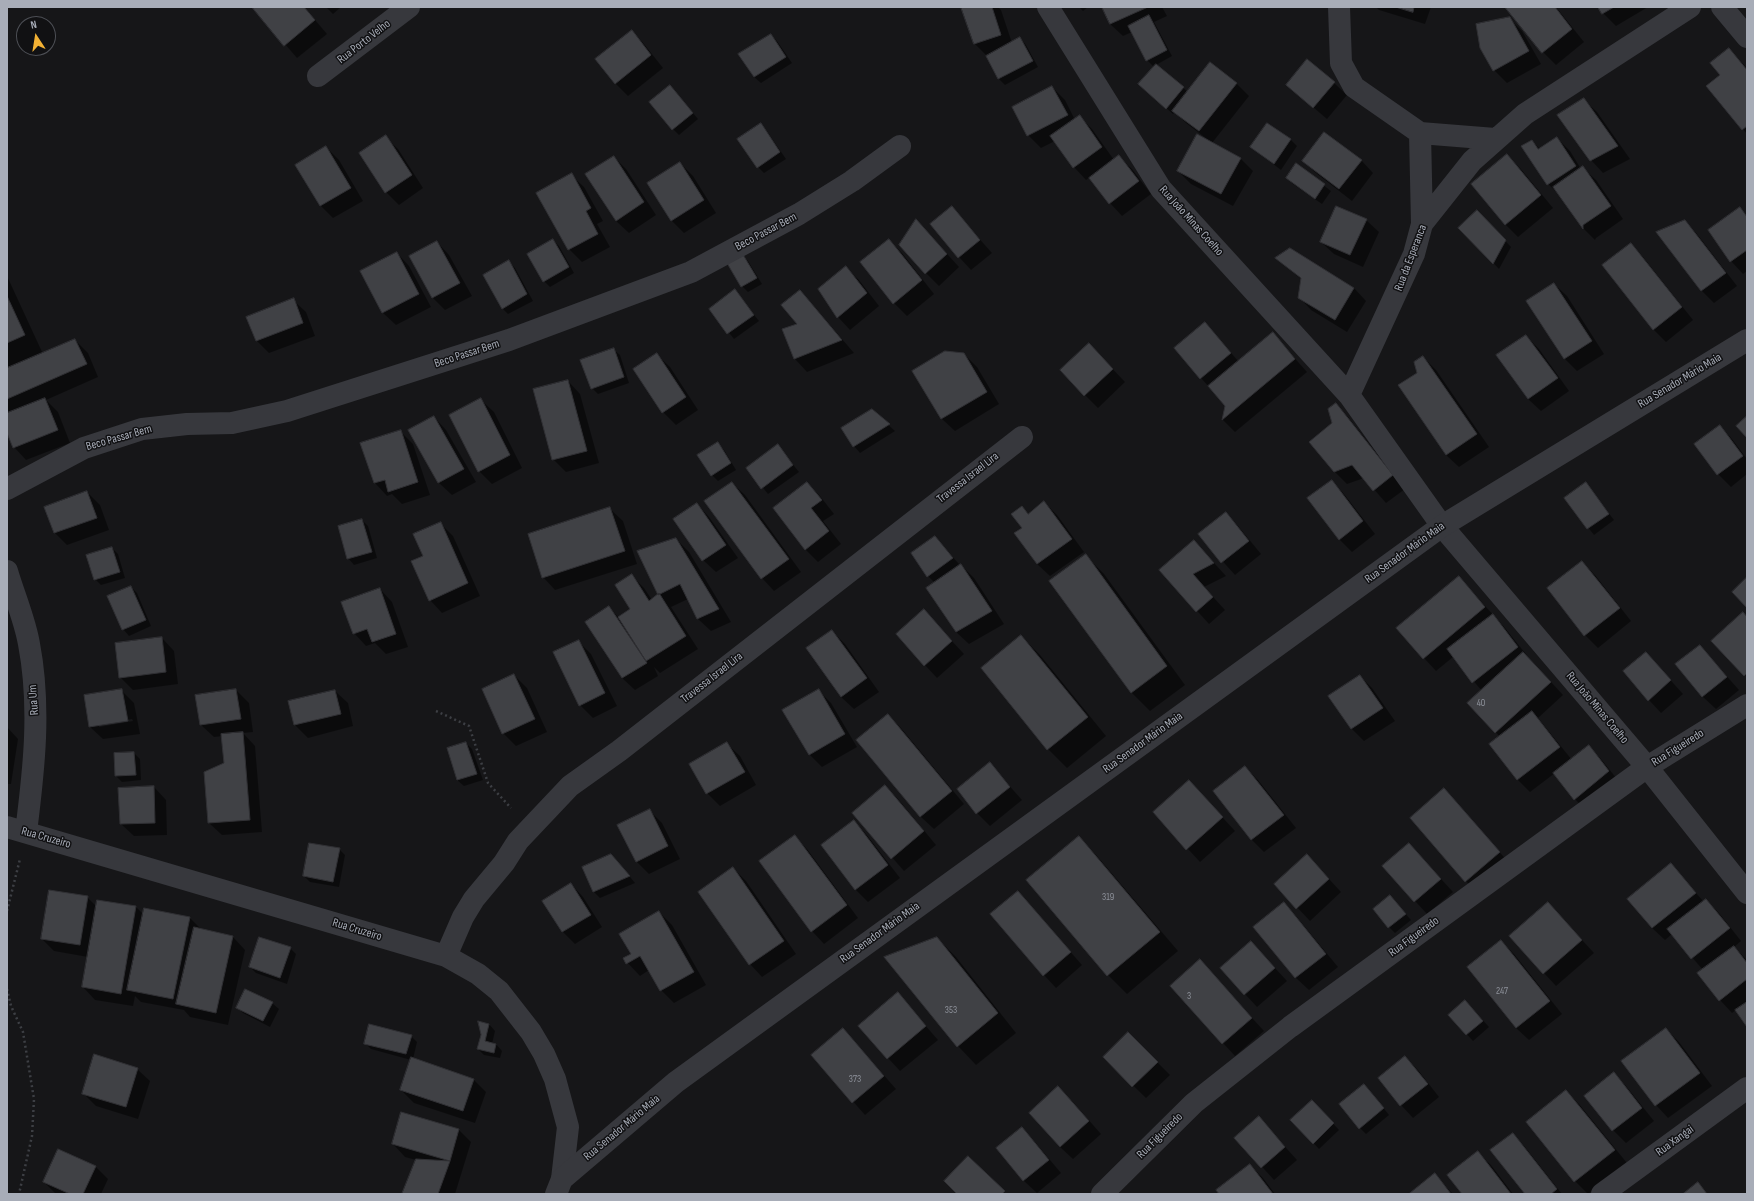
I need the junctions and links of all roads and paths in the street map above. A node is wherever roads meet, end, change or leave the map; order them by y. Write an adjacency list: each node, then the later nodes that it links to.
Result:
1 (409, 7): 7 (street, Rua Porto Velho)
2 (1048, 7): 13 (street, Rua João Minas Coelho)
3 (1339, 7): 8 (street)
4 (1690, 7): 9 (street, Rua da Esperanca)
5 (1722, 7): 6 (street)
6 (1747, 37)
7 (318, 76)
8 (1420, 133): 9 (street); 11 (street)
9 (1495, 139): 11 (street, Rua da Esperanca)
10 (900, 146): 15 (street, Beco Passar Bem)
11 (1422, 224): 13 (street, Rua da Esperanca)
12 (1747, 340): 16 (street, Rua Senador Mário Maia)
13 (1349, 394): 16 (street)
14 (1022, 436): 21 (street, Travessa Israel Lira)
15 (7, 489)
16 (1442, 526): 20 (street, Rua João Minas Coelho); 28 (street, Rua Senador Mário Maia)
17 (7, 572): 22 (street, Rua Um)
18 (1747, 705): 20 (street, Rua Figueiredo)
19 (436, 711): 21 (path)
20 (1647, 767): 23 (street, Rua João Minas Coelho); 30 (street, Rua Figueiredo)
21 (529, 827): 25 (street, Travessa Israel Lira)
22 (17, 830): 24 (path); 25 (street, Rua Cruzeiro)
23 (1747, 893)
24 (7, 911)
25 (446, 956): 28 (street, Rua Cruzeiro)
26 (7, 989): 29 (path)
27 (1747, 1088): 31 (street, Rua Xangai)
28 (559, 1187)
29 (19, 1194)
30 (1102, 1194)
31 (1602, 1194)

